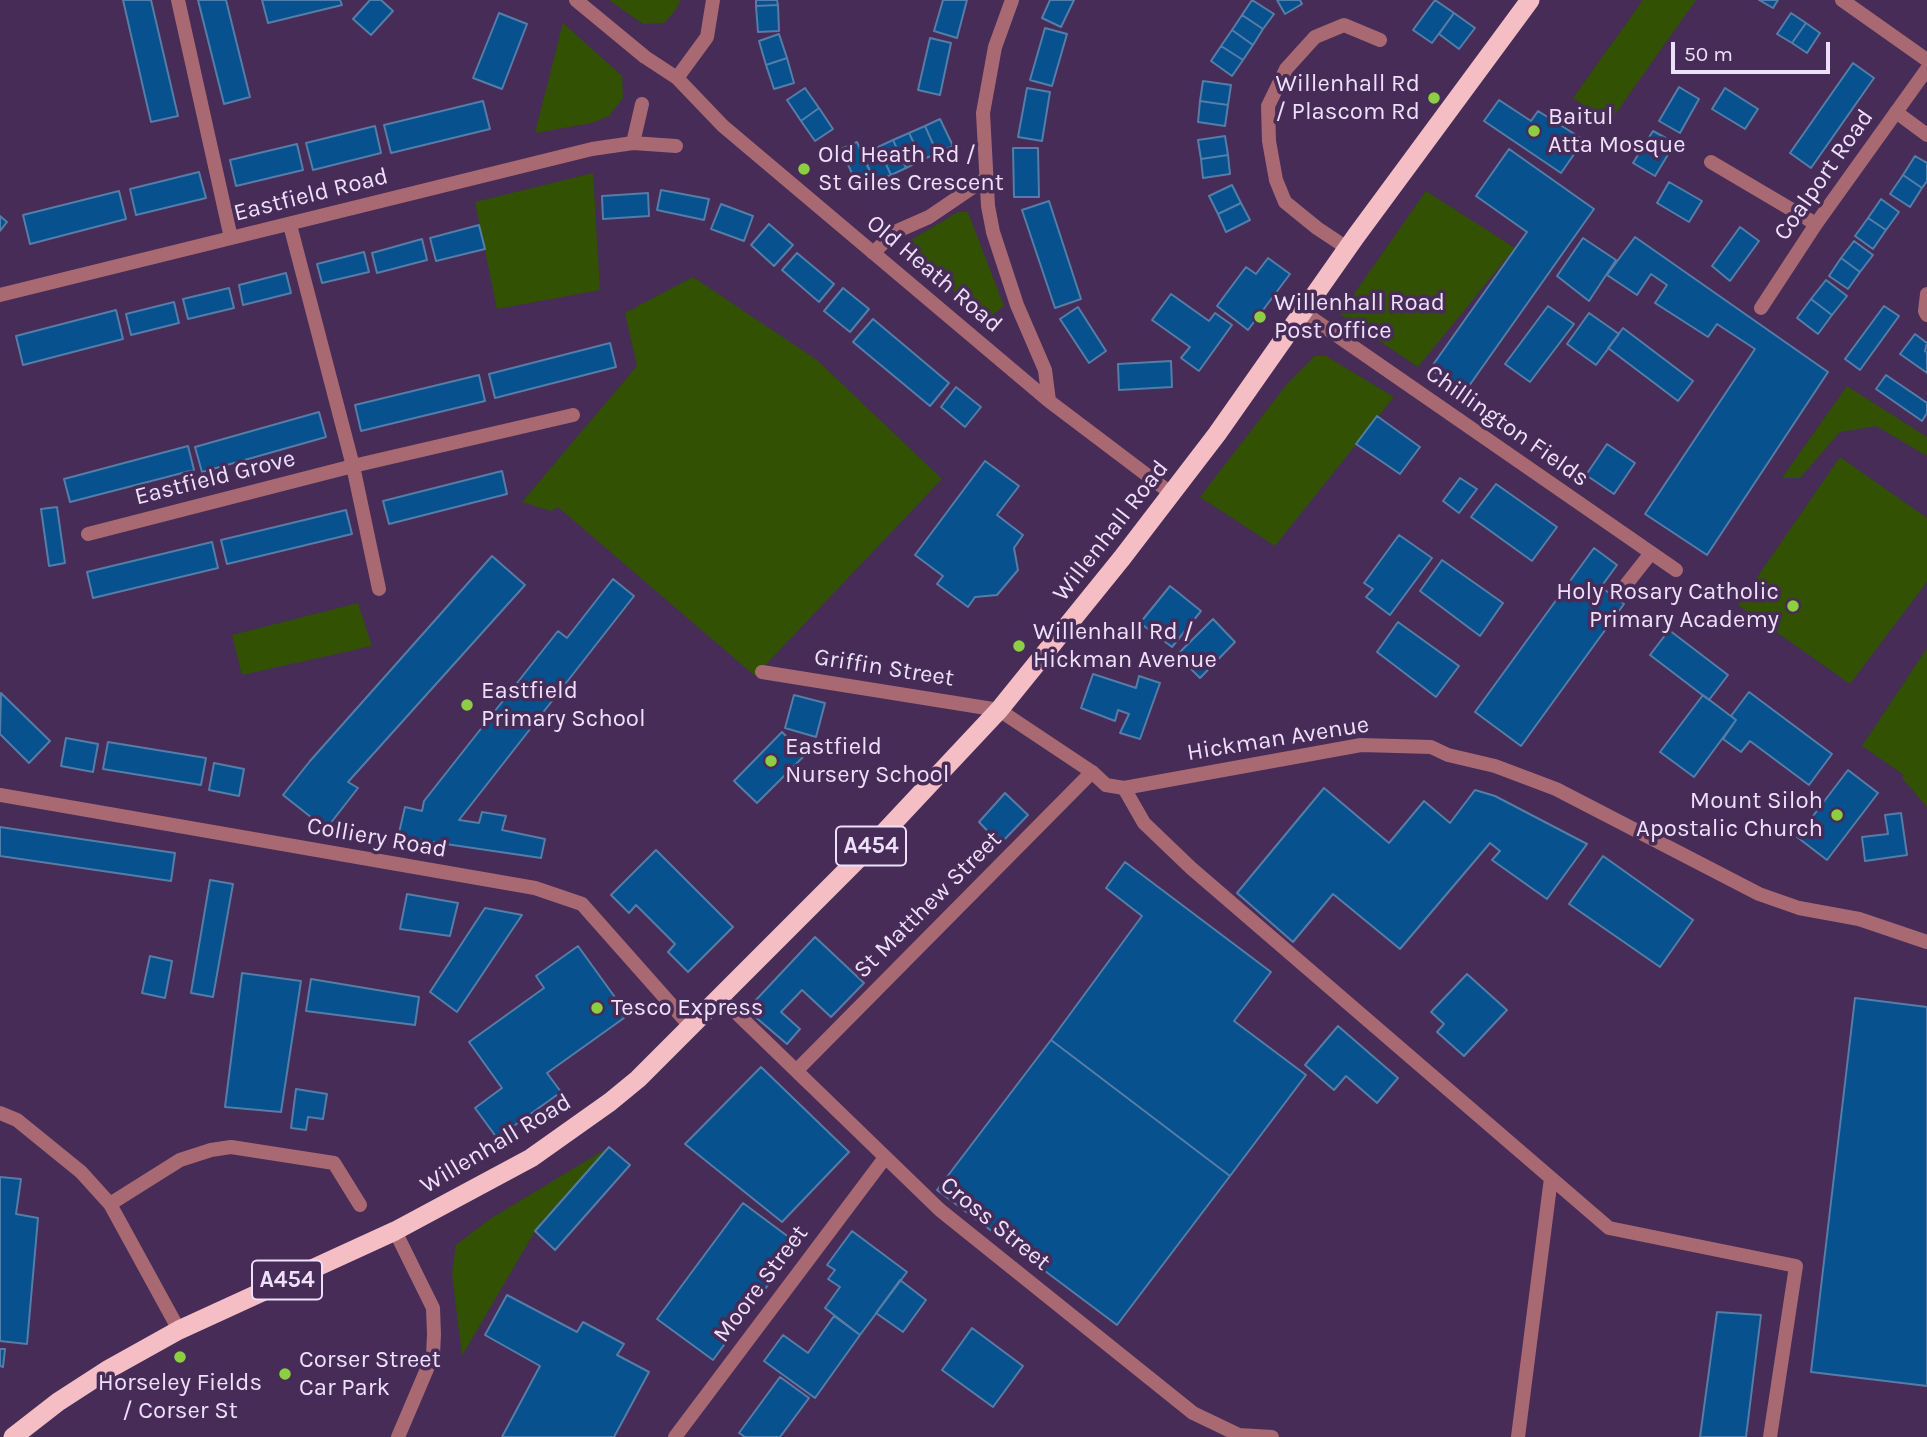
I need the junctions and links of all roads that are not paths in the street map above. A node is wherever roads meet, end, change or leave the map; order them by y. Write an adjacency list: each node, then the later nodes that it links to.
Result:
1 (178, 0): 20 (street)
2 (576, 0): 10 (street, Old Heath Road)
3 (713, 0): 10 (street)
4 (1012, 0): 17 (street)
5 (1530, 0): 21 (highway, Willenhall Road / A454)
6 (1842, 0): 8 (street)
7 (1380, 40): 21 (street)
8 (1927, 60)
9 (1927, 69): 12 (street, Coalport Road)
10 (677, 78): 22 (street, Old Heath Road)
11 (642, 104): 14 (street)
12 (1896, 111): 13 (street); 18 (street, Coalport Road)
13 (1927, 135)
14 (633, 143): 15 (street, Eastfield Road); 19 (street, Eastfield Road)
15 (676, 146)
16 (1711, 162): 18 (street)
17 (985, 179): 22 (street); 28 (street)
18 (1816, 224): 25 (street, Coalport Road)
19 (290, 225): 20 (street, Eastfield Road); 30 (street)
20 (231, 238): 24 (street, Eastfield Road)
21 (1347, 248): 26 (highway, Willenhall Road / A454)
22 (873, 253): 28 (street, Old Heath Road)
23 (1927, 294): 27 (street)
24 (0, 295)
25 (1761, 308)
26 (1303, 312): 31 (highway, Willenhall Road / A454); 33 (street, Chillington Fields)
27 (1927, 315)
28 (1049, 401): 31 (street, Old Heath Road)
29 (573, 415): 30 (street, Eastfield Grove)
30 (353, 466): 32 (street, Eastfield Grove); 36 (street)
31 (1172, 494): 38 (highway, Willenhall Road / A454)
32 (88, 534)
33 (1651, 553): 34 (street, Chillington Fields); 35 (street)
34 (1676, 570)
35 (1626, 586)
36 (379, 589)
37 (762, 672): 38 (street, Griffin Street)
38 (999, 710): 39 (street); 43 (highway, Willenhall Road / A454)
39 (1091, 772): 40 (street); 45 (street, St Matthew Street)
40 (1124, 788): 42 (street, Hickman Avenue); 48 (street)
41 (0, 795): 44 (street, Colliery Road)
42 (1927, 942)
43 (721, 998): 44 (highway, Willenhall Road / A454); 45 (street, Cross Street)
44 (691, 1027): 51 (highway, Willenhall Road / A454)
45 (797, 1070): 47 (street, Cross Street)
46 (0, 1113): 49 (street)
47 (884, 1159): 55 (street, Moore Street); 56 (street, Cross Street)
48 (1551, 1178): 57 (street); 58 (street)
49 (110, 1204): 50 (street); 52 (street)
50 (360, 1205)
51 (395, 1231): 52 (highway, A454); 54 (street)
52 (179, 1330): 53 (highway, A454)
53 (22, 1434)
54 (398, 1437)
55 (675, 1437)
56 (1272, 1437)
57 (1518, 1437)
58 (1770, 1437)

